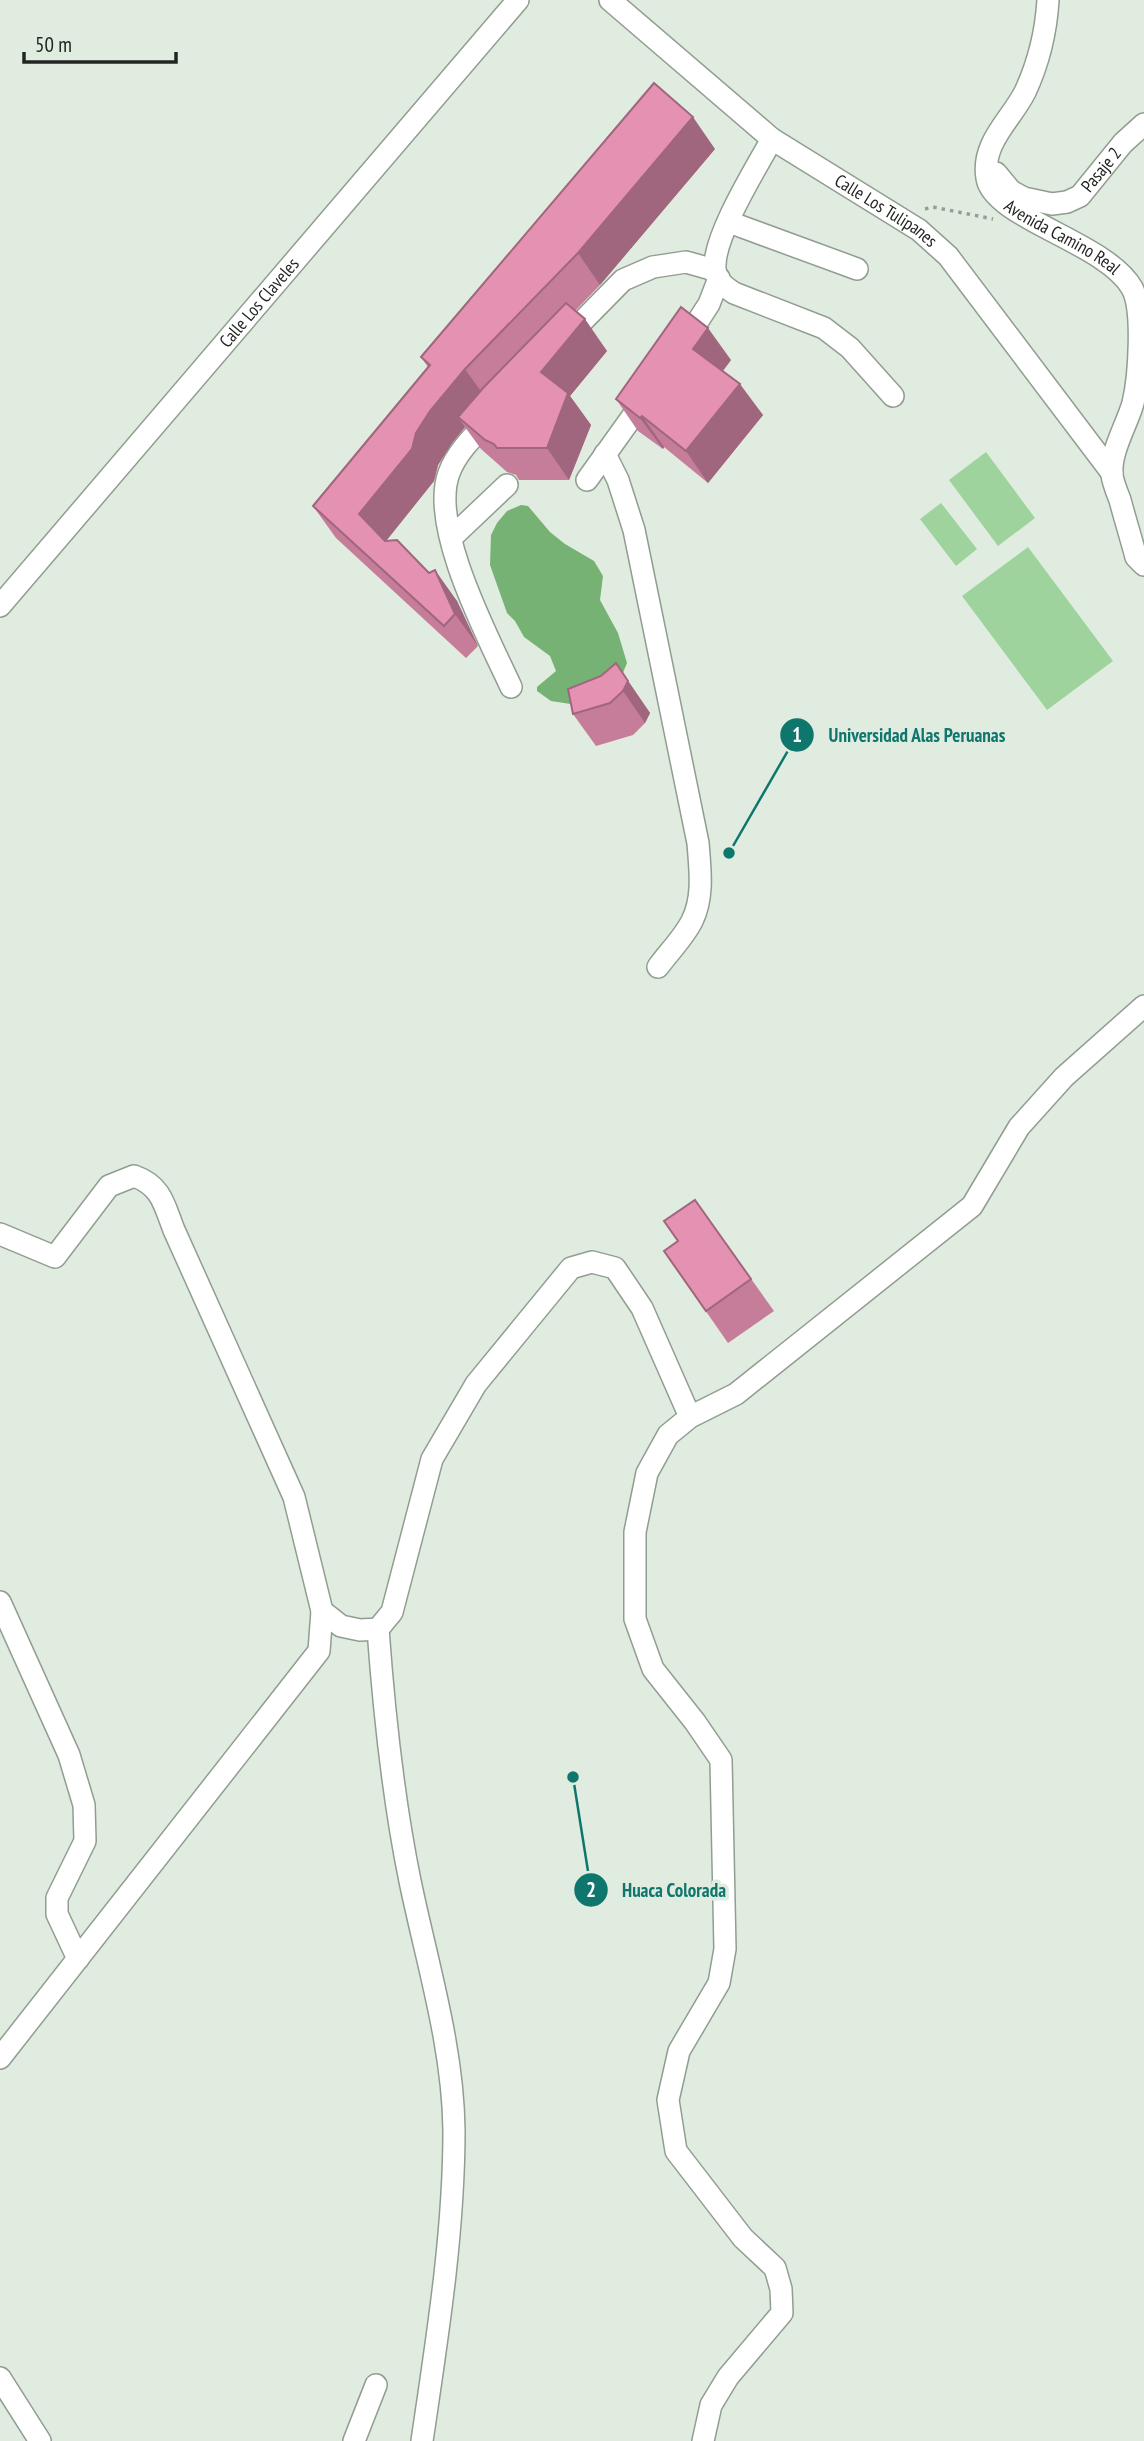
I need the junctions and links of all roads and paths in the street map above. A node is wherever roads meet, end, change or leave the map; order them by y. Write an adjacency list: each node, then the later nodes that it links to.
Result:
1 (518, 0): 24 (street, Calle Los Claveles)
2 (610, 0): 5 (street, Calle Los Tulipanes)
3 (1048, 0): 6 (street)
4 (1144, 124): 6 (street, Pasaje 2)
5 (772, 139): 7 (street, Calle Los Tulipanes); 9 (street)
6 (988, 159): 12 (street, Avenida Camino Real)
7 (898, 216): 8 (path); 19 (street, Calle Los Tulipanes)
8 (1000, 221)
9 (729, 222): 10 (street); 11 (street)
10 (857, 269)
11 (717, 274): 13 (street); 14 (street); 16 (street)
12 (1141, 306): 19 (street, Avenida Camino Real)
13 (553, 351)
14 (674, 357)
15 (659, 378): 18 (street)
16 (892, 396)
17 (506, 400): 22 (street)
18 (605, 454): 20 (street); 26 (street)
19 (1112, 473): 23 (street)
20 (587, 480)
21 (507, 485): 22 (street)
22 (451, 538): 25 (street)
23 (1144, 565)
24 (0, 606)
25 (511, 687)
26 (658, 967)
27 (1144, 1006): 29 (street)
28 (0, 1234): 31 (street)
29 (690, 1417): 32 (street); 40 (street)
30 (0, 1602): 33 (street)
31 (322, 1611): 32 (street); 33 (street)
32 (378, 1629): 39 (street)
33 (78, 1959): 34 (street)
34 (0, 2058)
35 (0, 2378): 37 (street)
36 (376, 2385): 38 (street)
37 (40, 2441)
38 (354, 2441)
39 (422, 2441)
40 (704, 2441)

